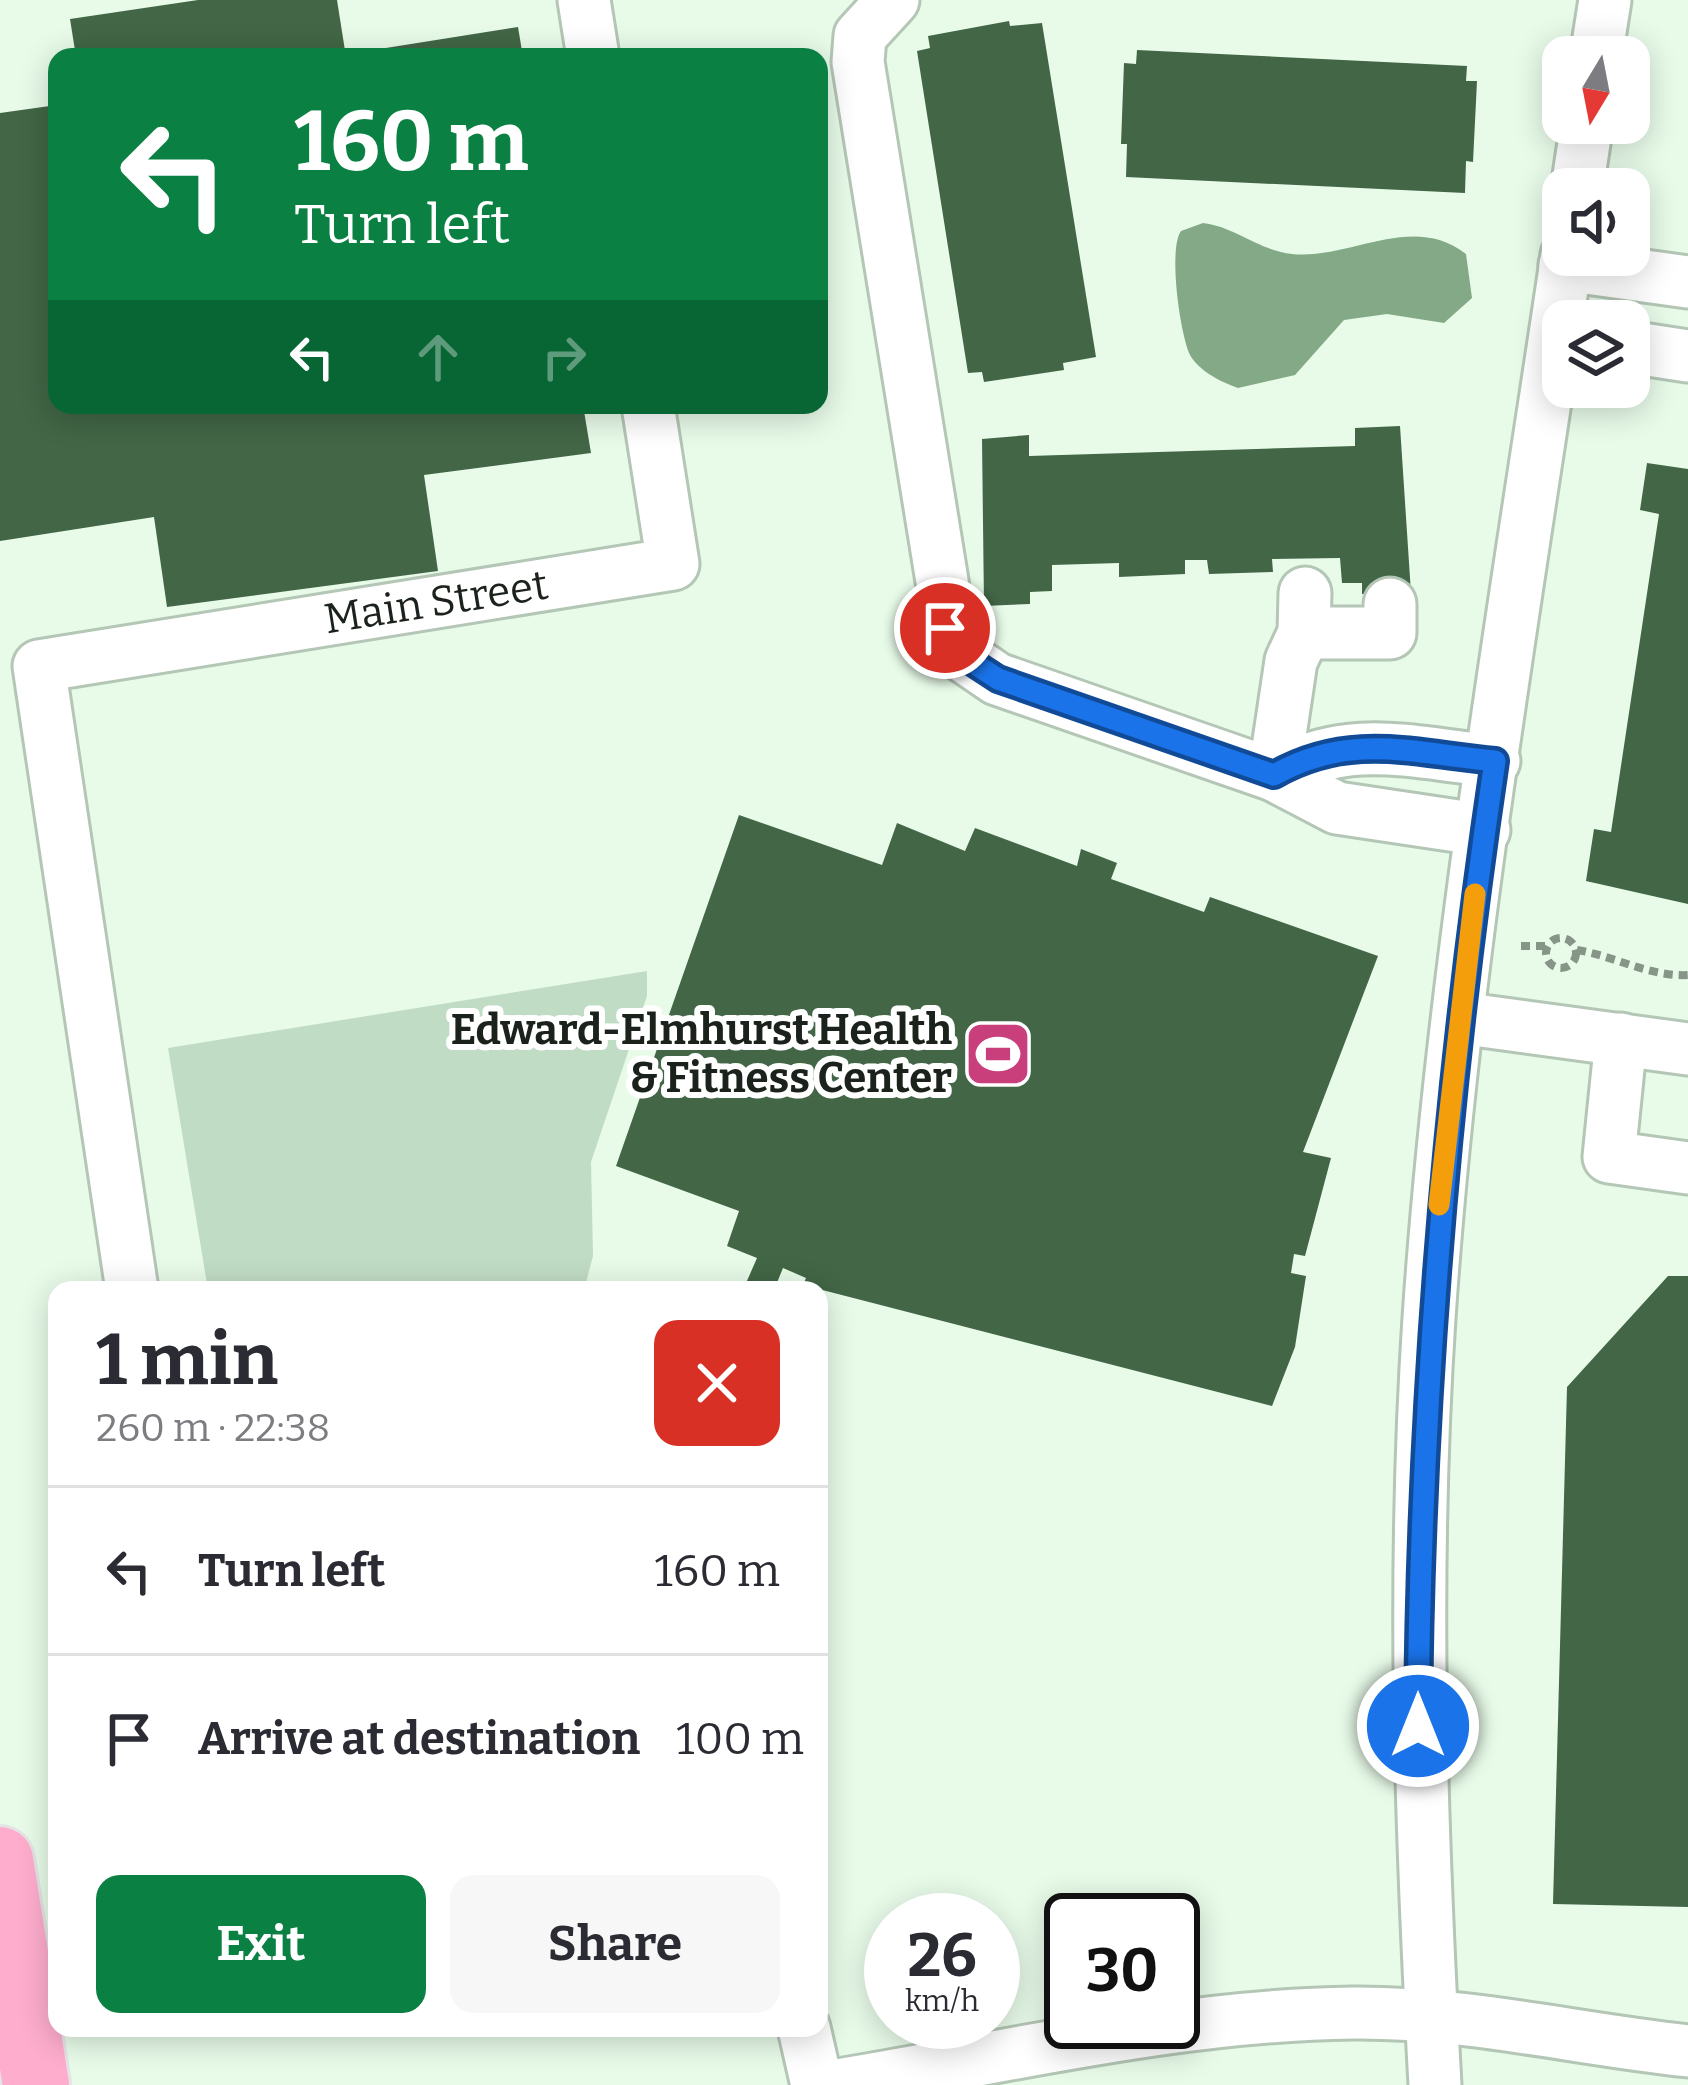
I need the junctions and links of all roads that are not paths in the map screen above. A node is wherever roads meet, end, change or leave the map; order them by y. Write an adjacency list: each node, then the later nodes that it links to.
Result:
1 (584, 0): 5 (street)
2 (893, 0): 14 (street)
3 (1605, 0): 4 (street)
4 (1599, 36)
5 (591, 48)
6 (1650, 275): 7 (street)
7 (1688, 282)
8 (1650, 350): 9 (street)
9 (1688, 356)
10 (1548, 408): 13 (street)
11 (649, 414): 20 (street, Main Street)
12 (1390, 604): 14 (street)
13 (1495, 761): 14 (street); 15 (street)
14 (1274, 775): 15 (street)
15 (1484, 830): 16 (street)
16 (1460, 1018): 17 (street); 22 (street)
17 (1622, 1040): 18 (street); 19 (street)
18 (1688, 1049)
19 (1688, 1168)
20 (130, 1281)
21 (0, 1860): 25 (main road)
22 (1431, 2018): 24 (street); 27 (street); 28 (street)
23 (807, 2037): 26 (street)
24 (1688, 2051)
25 (36, 2085)
26 (817, 2085)
27 (838, 2085)
28 (1435, 2085)

